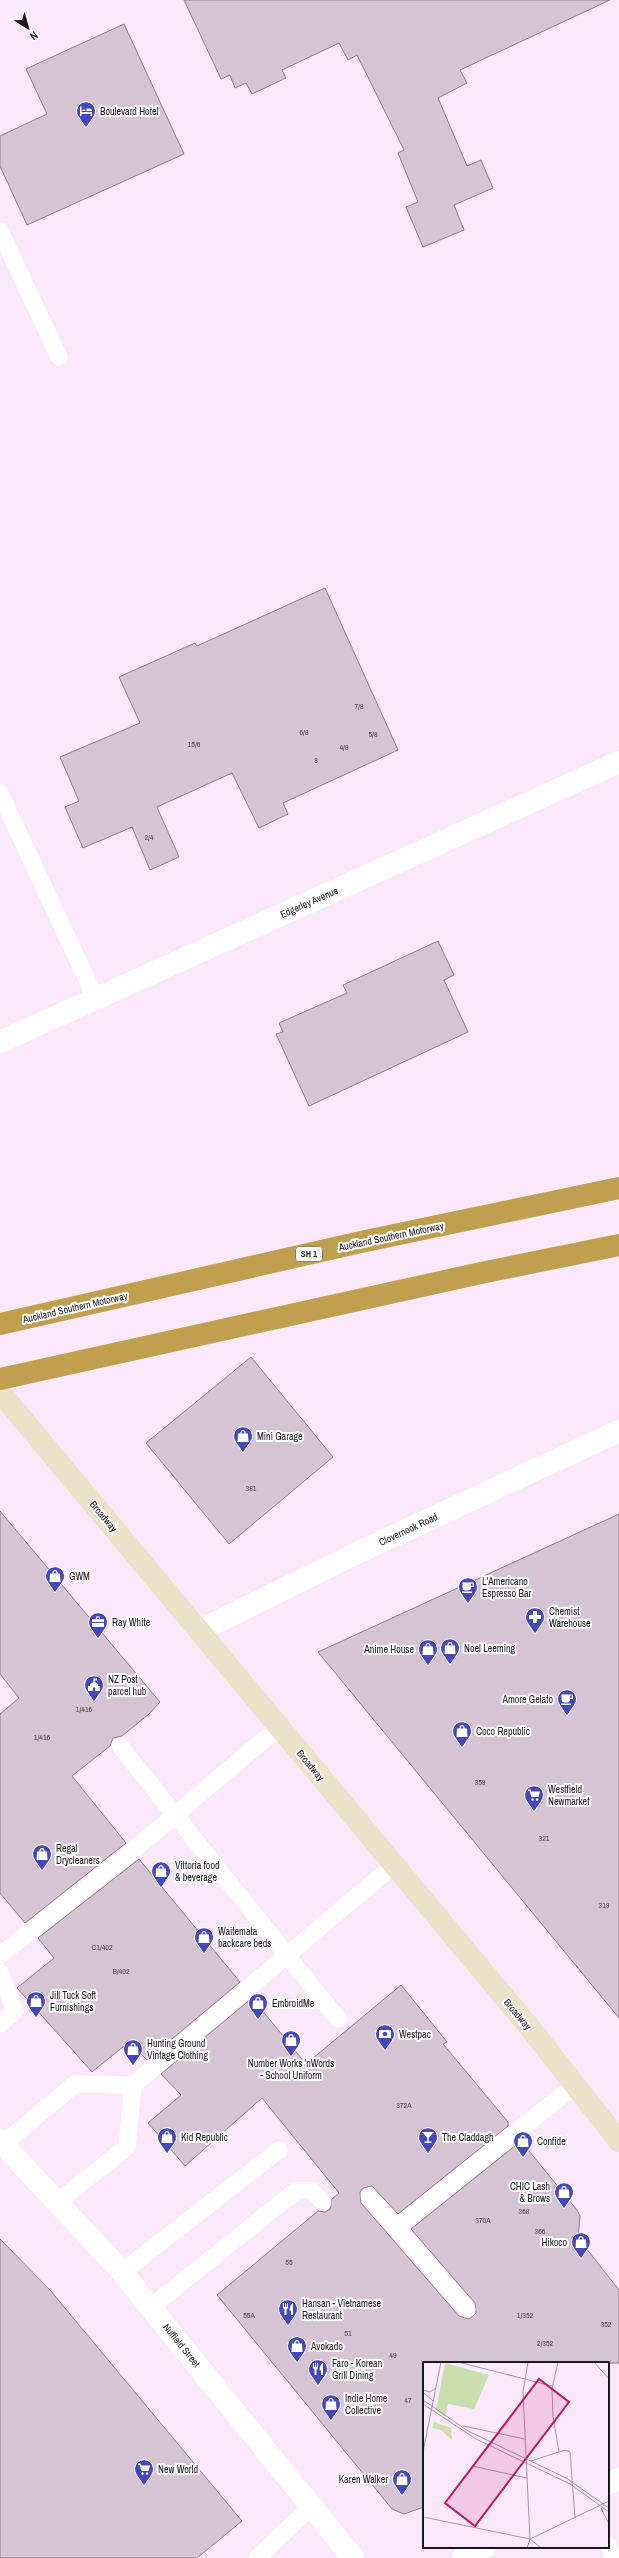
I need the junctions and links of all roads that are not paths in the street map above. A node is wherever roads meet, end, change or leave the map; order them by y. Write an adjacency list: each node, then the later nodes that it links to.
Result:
1 (0, 231): 2 (lane)
2 (59, 357)
3 (619, 762): 5 (street, Edgerley Avenue)
4 (0, 793): 5 (lane)
5 (96, 999): 6 (street, Edgerley Avenue)
6 (0, 1042)
7 (619, 1188): 9 (highway, Auckland Southern Motorway / SH 1)
8 (619, 1245): 10 (highway)
9 (0, 1324)
10 (0, 1379)
11 (0, 1392): 13 (main road, Broadway)
12 (619, 1431): 13 (street, Clovernook Road)
13 (199, 1631): 14 (main road, Broadway)
14 (279, 1727): 16 (lane); 17 (main road, Broadway)
15 (120, 1746): 16 (lane)
16 (175, 1815): 18 (lane); 19 (lane)
17 (394, 1865): 19 (lane); 24 (main road, Broadway)
18 (0, 1955)
19 (286, 1956): 21 (lane); 23 (lane)
20 (0, 1972): 22 (lane)
21 (338, 2019)
22 (0, 2024)
23 (133, 2085): 26 (lane); 29 (lane)
24 (574, 2086): 25 (main road, Broadway); 31 (lane)
25 (619, 2141)
26 (2, 2142): 29 (street, Nuffield Street)
27 (279, 2150): 32 (lane)
28 (369, 2196): 31 (lane)
29 (59, 2201): 32 (street, Nuffield Street)
30 (323, 2202): 33 (lane)
31 (396, 2228): 34 (lane)
32 (122, 2272): 33 (street, Nuffield Street)
33 (151, 2307): 37 (street, Nuffield Street)
34 (468, 2309)
35 (619, 2479): 36 (street)
36 (609, 2484)
37 (312, 2506): 40 (lane); 41 (street, Nuffield Street)
38 (609, 2547): 43 (lane)
39 (482, 2548): 42 (street)
40 (257, 2558)
41 (353, 2558)
42 (463, 2558)
43 (614, 2558)

